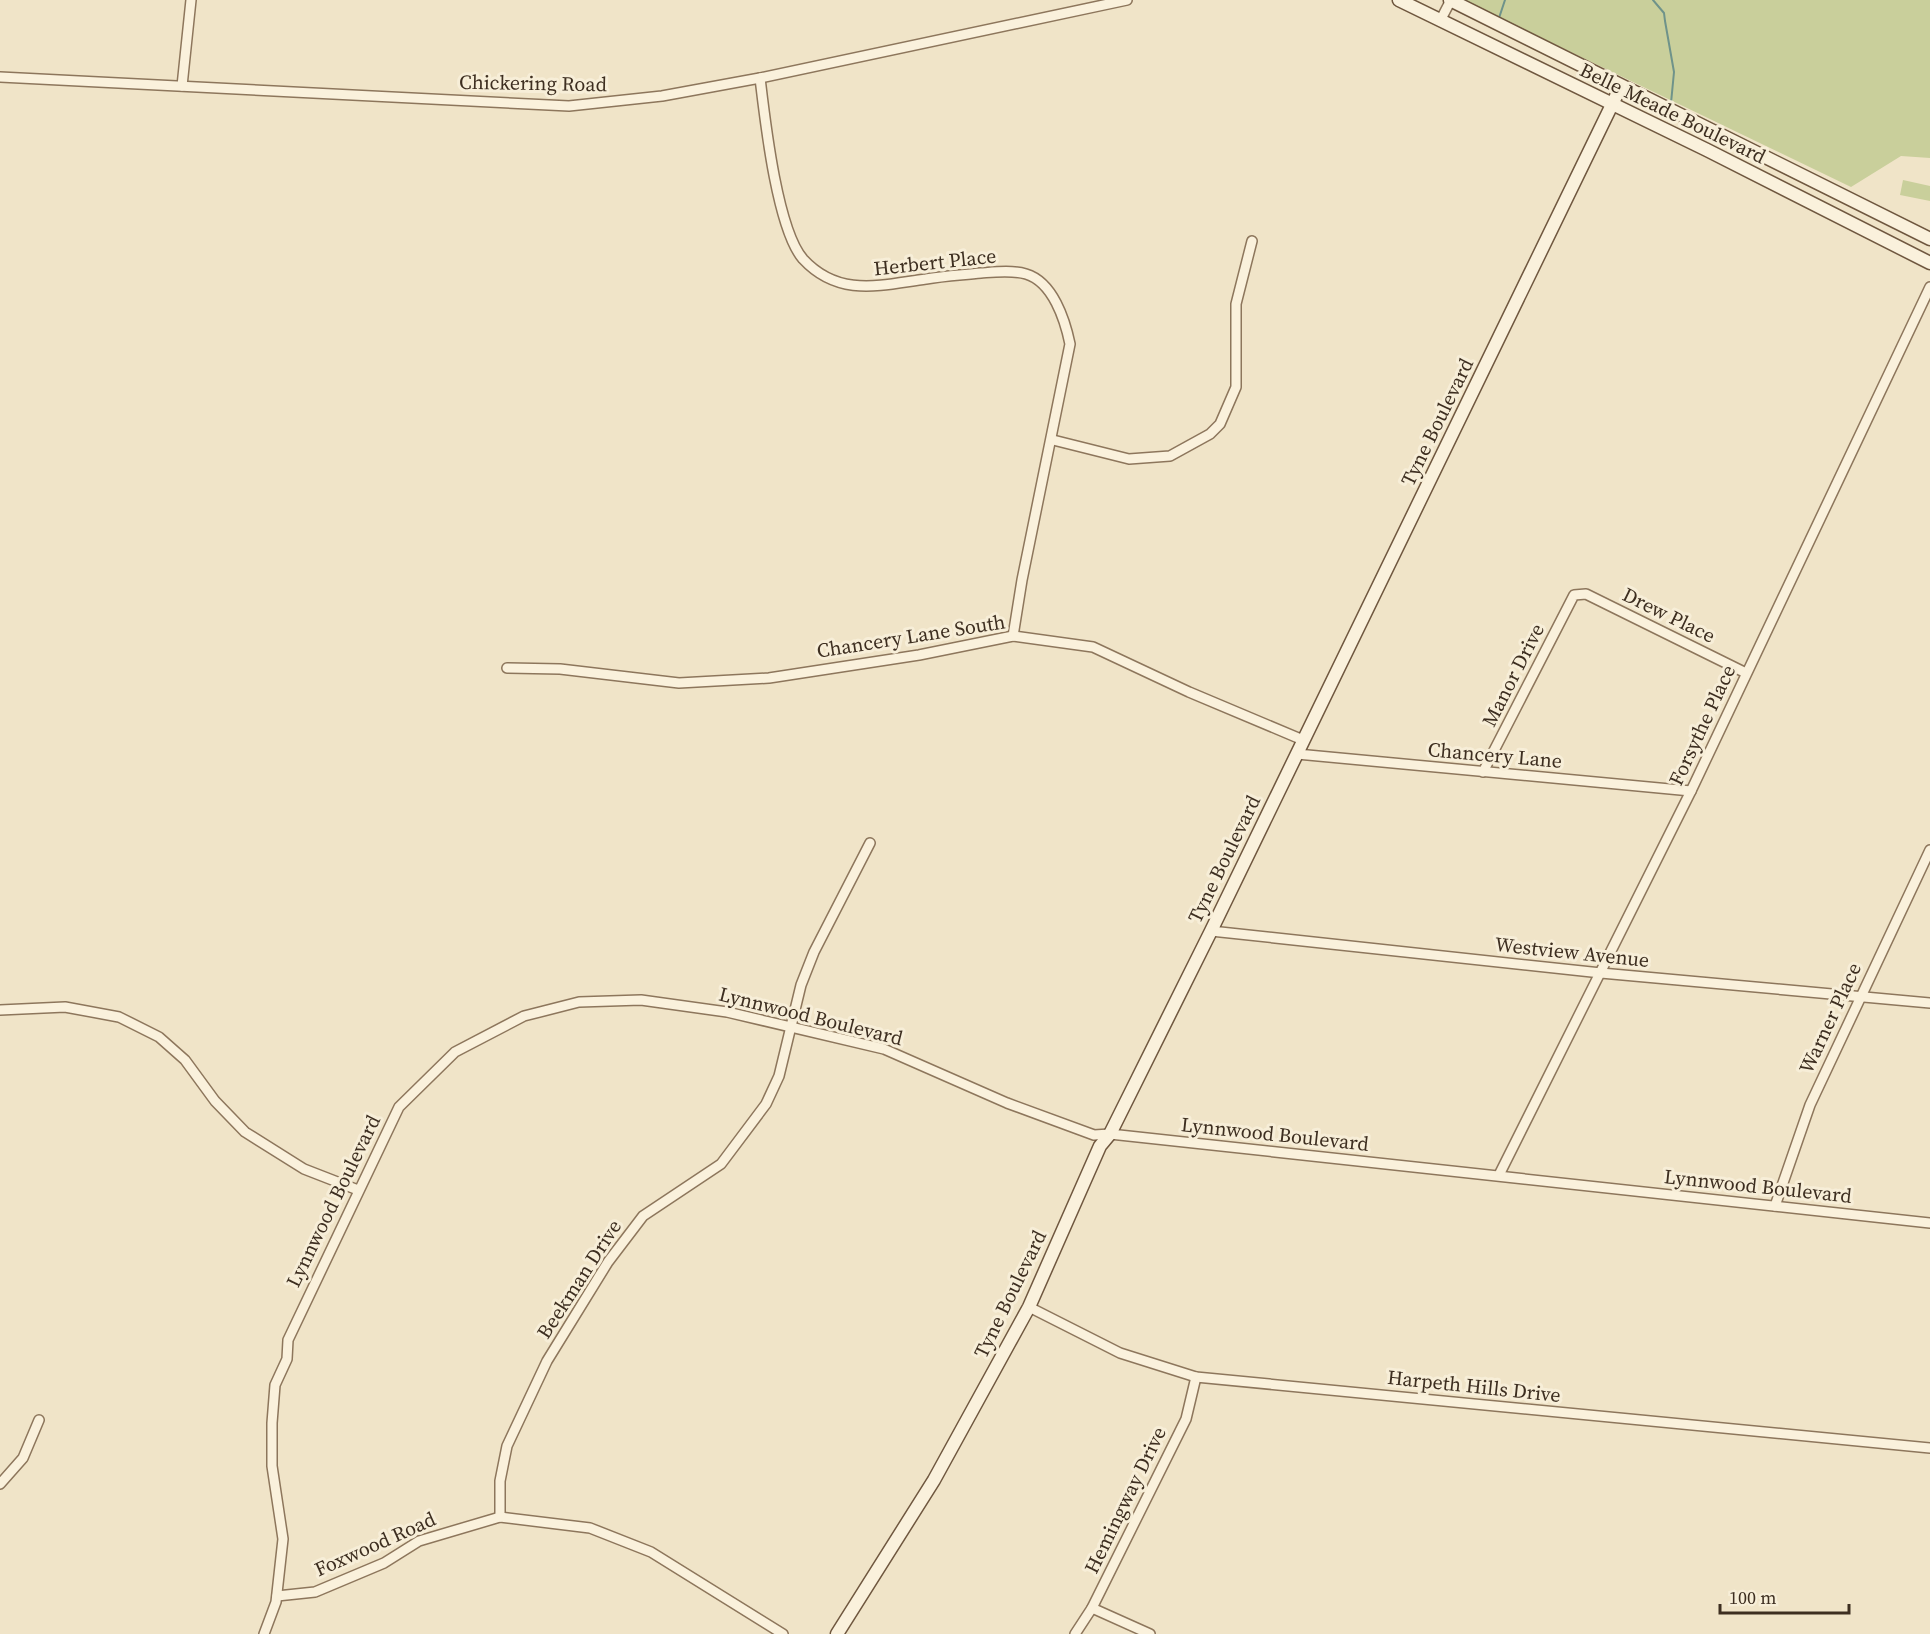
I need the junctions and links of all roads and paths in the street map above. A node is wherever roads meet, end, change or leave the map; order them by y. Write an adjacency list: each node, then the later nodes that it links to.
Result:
1 (191, 0): 8 (street)
2 (1127, 0): 7 (street, Chickering Road)
3 (1399, 0): 5 (street, Belle Meade Boulevard)
4 (1450, 0): 5 (street); 9 (street, Belle Meade Boulevard)
5 (1440, 21): 10 (street, Belle Meade Boulevard)
6 (0, 76): 8 (street, Chickering Road)
7 (760, 78): 8 (street, Chickering Road); 15 (street, Herbert Place)
8 (182, 86)
9 (1621, 86): 10 (street, Tyne Boulevard); 11 (street, Belle Meade Boulevard)
10 (1612, 105): 13 (street, Belle Meade Boulevard); 20 (street, Tyne Boulevard)
11 (1930, 239)
12 (1252, 242): 15 (street)
13 (1930, 263)
14 (1930, 287): 19 (street, Forsythe Place)
15 (1053, 440): 17 (street, Herbert Place)
16 (1574, 595): 19 (street, Drew Place); 22 (street, Manor Drive)
17 (1013, 636): 18 (street, Chancery Lane South); 20 (street, Chancery Lane South)
18 (507, 668)
19 (1746, 673): 23 (street, Forsythe Place)
20 (1303, 740): 21 (street, Tyne Boulevard)
21 (1296, 754): 22 (street, Chancery Lane); 26 (street, Tyne Boulevard)
22 (1483, 772): 23 (street, Chancery Lane)
23 (1691, 791): 27 (street, Forsythe Place)
24 (870, 843): 31 (street, Beekman Drive)
25 (1930, 850): 28 (street, Warner Place)
26 (1211, 931): 27 (street, Westview Avenue); 32 (street, Tyne Boulevard)
27 (1601, 973): 28 (street, Westview Avenue); 33 (street, Forsythe Place)
28 (1859, 998): 29 (street, Westview Avenue); 35 (street, Warner Place)
29 (1930, 1004)
30 (0, 1010): 34 (street)
31 (789, 1026): 32 (street, Lynnwood Boulevard); 34 (street, Lynnwood Boulevard); 42 (street, Beekman Drive)
32 (1110, 1134): 33 (street, Lynnwood Boulevard); 37 (street, Tyne Boulevard)
33 (1499, 1175): 35 (street, Lynnwood Boulevard)
34 (358, 1190): 43 (street, Lynnwood Boulevard)
35 (1775, 1206): 36 (street, Lynnwood Boulevard)
36 (1930, 1223)
37 (1029, 1306): 38 (street, Harpeth Hills Drive); 47 (street, Tyne Boulevard)
38 (1196, 1377): 40 (street, Harpeth Hills Drive); 44 (street, Hemingway Drive)
39 (39, 1420): 41 (street)
40 (1930, 1448)
41 (0, 1484)
42 (500, 1517): 43 (street, Foxwood Road); 46 (street, Foxwood Road)
43 (277, 1596): 45 (street, Lynnwood Boulevard)
44 (1092, 1608): 48 (street, Hemingway Drive); 49 (street)
45 (264, 1634)
46 (783, 1634)
47 (837, 1634)
48 (1075, 1634)
49 (1150, 1634)

